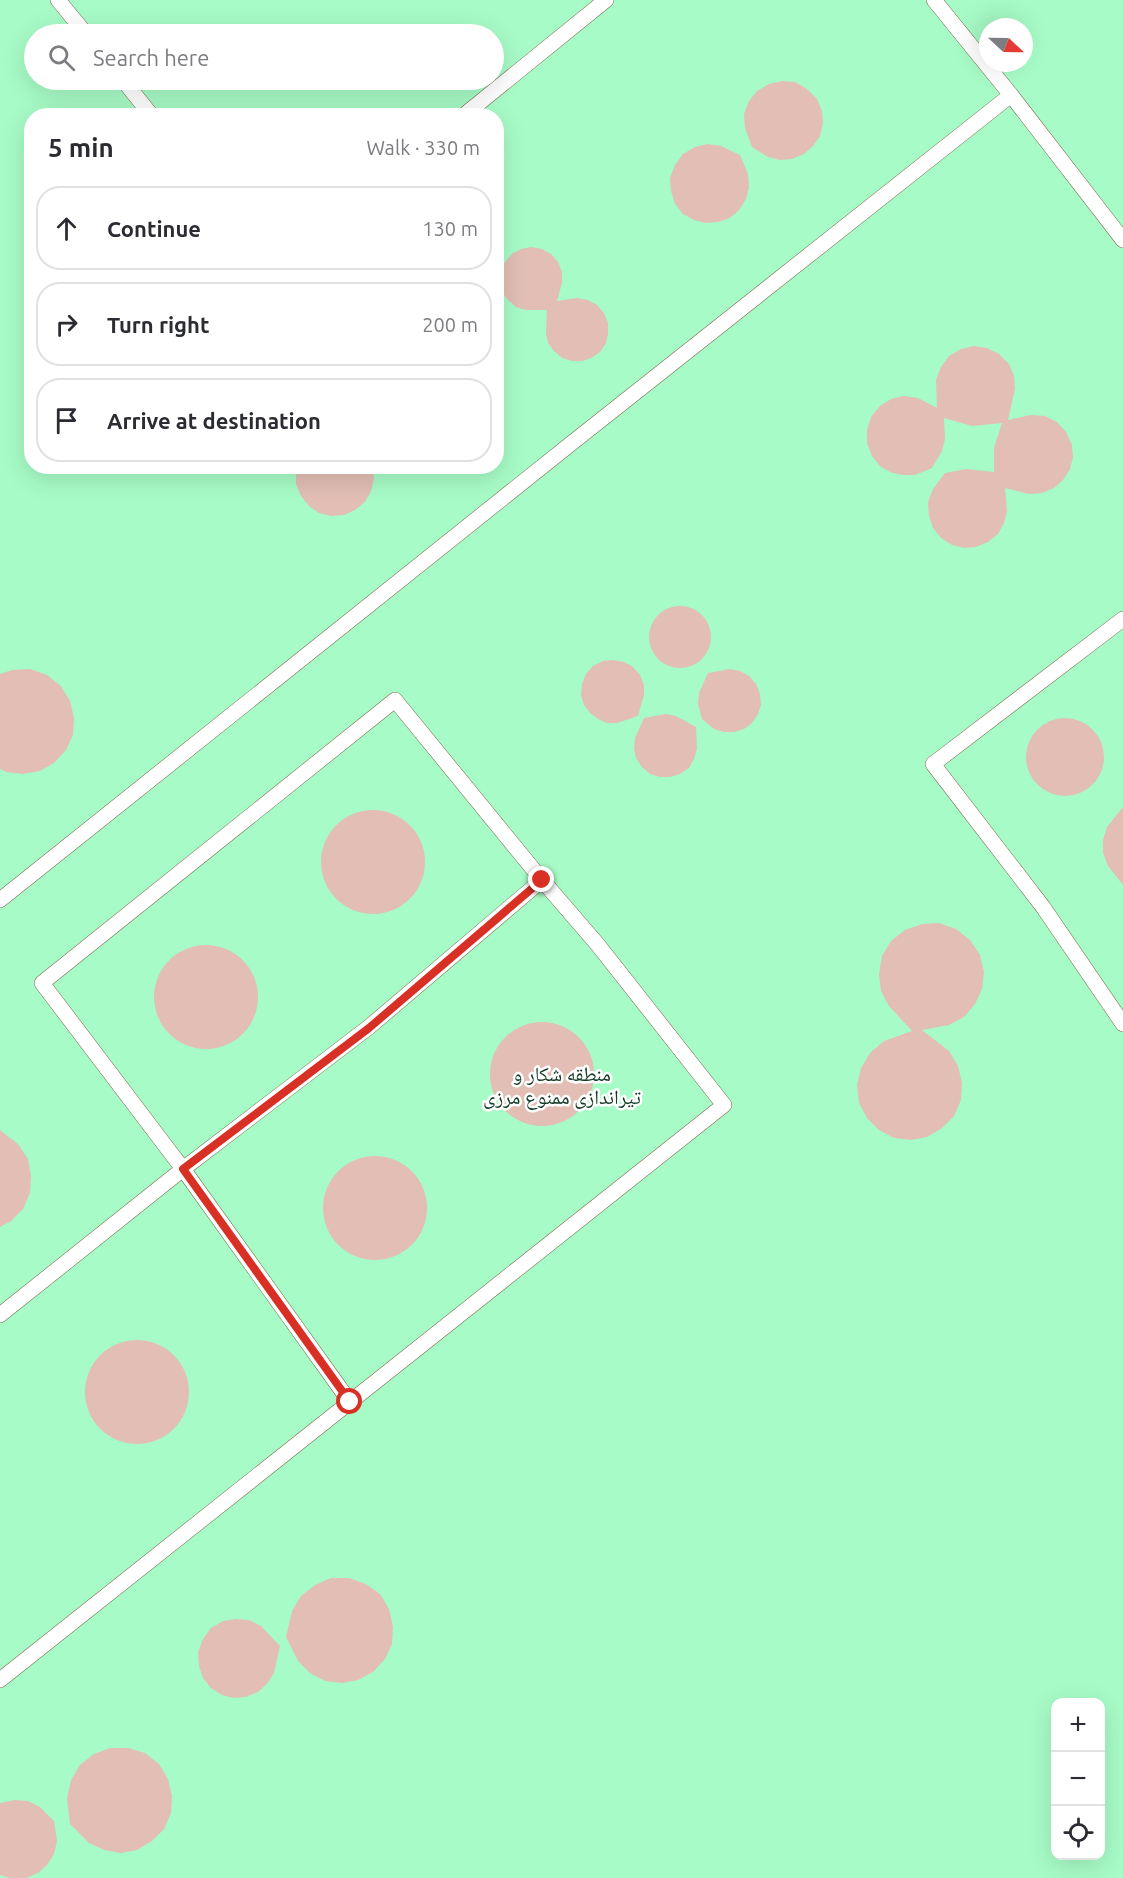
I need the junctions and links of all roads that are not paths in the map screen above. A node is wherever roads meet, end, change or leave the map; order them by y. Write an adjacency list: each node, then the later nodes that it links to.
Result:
1 (58, 0): 4 (street)
2 (606, 0): 5 (street)
3 (934, 0): 8 (street)
4 (78, 24)
5 (504, 83)
6 (131, 90): 9 (street)
7 (495, 90): 10 (street)
8 (1011, 95): 11 (street); 14 (street)
9 (146, 108)
10 (473, 108)
11 (1123, 240)
12 (1123, 619): 15 (street)
13 (542, 880): 16 (street); 16 (street); 18 (street)
14 (0, 900)
15 (1123, 1024)
16 (183, 1169): 17 (street); 18 (street)
17 (0, 1315)
18 (350, 1402): 19 (street)
19 (0, 1680)

